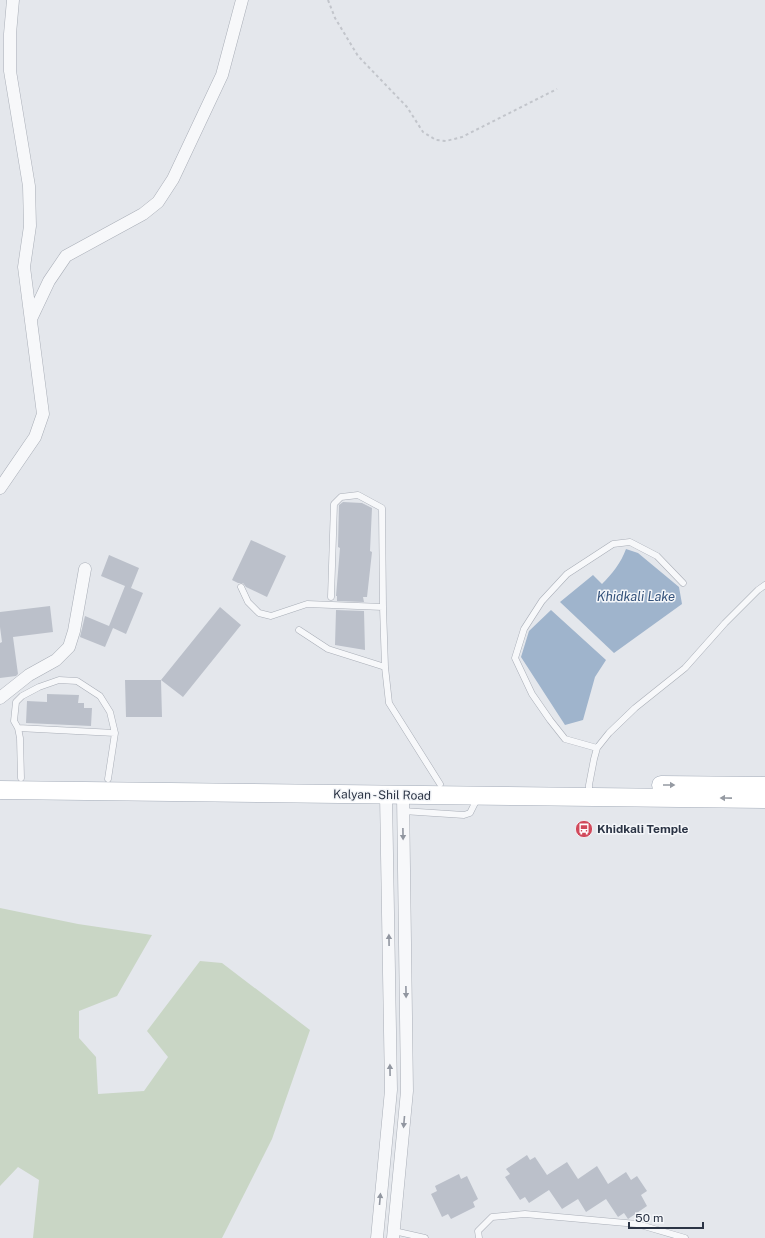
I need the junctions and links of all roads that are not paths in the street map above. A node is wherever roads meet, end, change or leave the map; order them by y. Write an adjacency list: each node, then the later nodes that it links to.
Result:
1 (13, 0): 3 (street)
2 (242, 0): 3 (street)
3 (30, 319): 4 (street)
4 (0, 488)
5 (85, 569): 13 (street)
6 (683, 583): 16 (lane)
7 (765, 585): 16 (lane)
8 (241, 587): 10 (lane)
9 (331, 597): 10 (lane)
10 (383, 607): 12 (lane)
11 (299, 630): 12 (lane)
12 (385, 667): 20 (lane)
13 (0, 698)
14 (18, 728): 15 (lane); 15 (lane); 18 (lane)
15 (115, 733): 19 (lane)
16 (597, 748): 23 (lane)
17 (0, 778): 18 (main road, Kalyan - Shil Road)
18 (21, 778): 19 (main road, Kalyan - Shil Road)
19 (108, 779): 20 (main road, Kalyan - Shil Road)
20 (440, 784): 23 (main road, Kalyan - Shil Road)
21 (765, 786): 23 (main road, Kalyan - Shil Road, one-way to 21)
22 (0, 790): 25 (main road, Kalyan - Shil Road)
23 (589, 791): 24 (main road, Kalyan - Shil Road, one-way to 23); 25 (main road, Kalyan - Shil Road)
24 (765, 799)
25 (397, 800): 26 (street, one-way to 25); 27 (street, one-way to 27)
26 (391, 1090): 27 (street); 28 (street, one-way to 26)
27 (407, 1091): 29 (street, one-way to 29)
28 (377, 1233): 29 (street)
29 (393, 1234): 31 (lane)
30 (675, 1236): 32 (lane); 33 (lane)
31 (425, 1238)
32 (479, 1238)
33 (685, 1238)

